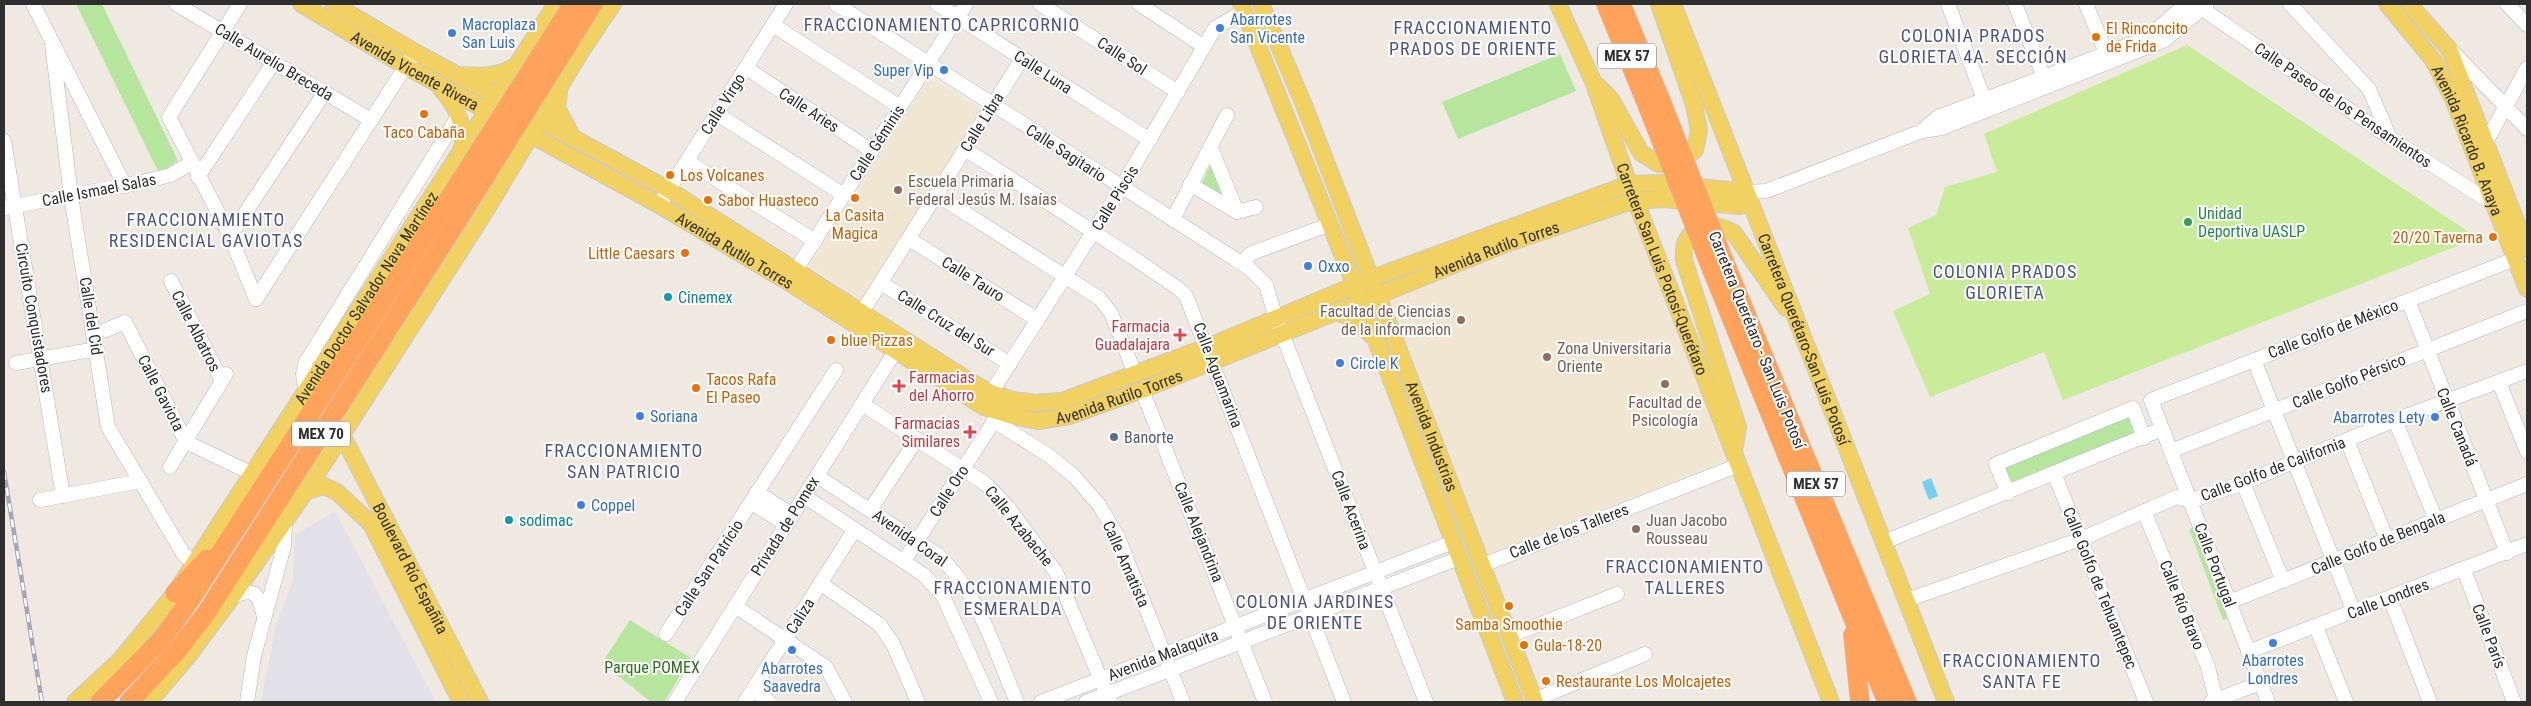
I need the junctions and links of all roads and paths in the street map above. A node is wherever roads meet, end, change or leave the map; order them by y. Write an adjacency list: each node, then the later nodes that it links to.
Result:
1 (33, 4): 36 (street)
2 (176, 4): 35 (street, Calle Aurelio Breceda)
3 (240, 4): 35 (street)
4 (301, 4): 45 (main road, Avenida Vicente Rivera)
5 (333, 4): 39 (main road, Avenida Vicente Rivera)
6 (556, 4): 43 (main road, Avenida Doctor Salvador Nava Martínez)
7 (574, 4): 94 (highway, Avenida Doctor Salvador Nava Martínez / MEX 70, bridge)
8 (593, 4): 94 (highway, Avenida Doctor Salvador Nava Martínez / MEX 70, bridge)
9 (613, 4): 52 (main road)
10 (786, 4): 33 (street, Calle Virgo)
11 (836, 4): 44 (street, Calle Sagitario)
12 (937, 4): 32 (street, Calle Luna)
13 (966, 4): 32 (street, Calle Géminis)
14 (1040, 4): 54 (street, Calle Sol)
15 (1139, 4): 37 (street)
16 (1261, 4): 111 (main road, Avenida Industrias)
17 (1558, 4): 49 (main road, Carretera San Luis Potosí-Querétaro)
18 (1606, 4): 57 (highway, Carretera Querétaro - San Luis Potosí / MEX 57)
19 (1621, 4): 57 (highway, Carretera Querétaro - San Luis Potosí / MEX 57)
20 (1659, 4): 49 (main road)
21 (1673, 4): 88 (main road, Carretera Querétaro-San Luis Potosí)
22 (1948, 4): 55 (street)
23 (2015, 4): 50 (street)
24 (2086, 4): 40 (street)
25 (2186, 4): 40 (street)
26 (2290, 4): 68 (street)
27 (2387, 4): 90 (main road, Avenida Ricardo B. Anaya)
28 (2508, 4): 34 (street)
29 (2201, 5): 40 (street); 68 (street, Calle Paseo de los Pensamientos)
30 (2411, 5): 38 (main road, Avenida Ricardo B. Anaya)
31 (1243, 8): 37 (street, Calle Piscis); 97 (main road, Avenida Industrias)
32 (958, 17): 41 (street, Calle Luna); 44 (street, Calle Géminis)
33 (773, 25): 46 (street, Calle Virgo); 59 (street)
34 (2527, 25)
35 (223, 32): 42 (street, Calle Aurelio Breceda); 78 (street)
36 (52, 44): 82 (street); 87 (street, Calle del Cid)
37 (1203, 46): 54 (street, Calle Piscis)
38 (2449, 49): 60 (street); 72 (main road, Avenida Ricardo B. Anaya)
39 (415, 52): 45 (street); 48 (main road, Avenida Vicente Rivera)
40 (2108, 58): 50 (street)
41 (1022, 59): 58 (street, Calle Libra); 70 (street, Calle Luna)
42 (274, 62): 53 (street, Calle Aurelio Breceda); 79 (street)
43 (518, 63): 48 (main road); 52 (main road); 56 (main road, Avenida Doctor Salvador Nava Martínez)
44 (928, 64): 58 (street, Calle Sagitario); 59 (street, Calle Géminis)
45 (405, 66): 51 (main road, Avenida Vicente Rivera); 65 (street)
46 (746, 68): 61 (street, Calle Virgo); 76 (street, Calle Aries)
47 (2527, 68): 60 (street)
48 (460, 75): 56 (main road, Avenida Vicente Rivera)
49 (1593, 81): 81 (main road, Carretera San Luis Potosí-Querétaro)
50 (2045, 82): 55 (street); 64 (street)
51 (437, 84): 56 (main road, Avenida Vicente Rivera); 62 (main road)
52 (561, 86): 66 (main road); 69 (main road)
53 (325, 92): 65 (street, Calle Aurelio Breceda); 99 (street)
54 (1178, 92): 70 (street, Calle Piscis)
55 (1984, 99): 64 (street)
56 (492, 104): 66 (main road, Avenida Vicente Rivera); 75 (main road, Avenida Doctor Salvador Nava Martínez)
57 (1654, 104): 105 (highway, Carretera Querétaro - San Luis Potosí / MEX 57, bridge)
58 (993, 106): 74 (street, Calle Libra); 83 (street, Calle Sagitario)
59 (900, 107): 76 (street, Calle Géminis)
60 (2506, 107): 67 (street); 72 (street)
61 (717, 114): 77 (street, Calle Virgo); 85 (street)
62 (459, 115): 75 (main road); 134 (street)
63 (1227, 115): 73 (street)
64 (1955, 116): 88 (street)
65 (371, 120): 99 (street)
66 (537, 128): 69 (main road, Avenida Rutilo Torres); 91 (main road, Avenida Rutilo Torres); 143 (main road)
67 (2527, 129)
68 (2389, 137): 90 (street, Calle Paseo de los Pensamientos)
69 (573, 138): 84 (main road, Avenida Rutilo Torres)
70 (1150, 140): 83 (street, Calle Piscis)
71 (4, 141): 92 (street, Circuito Conquistadores)
72 (2486, 142): 102 (main road, Avenida Ricardo B. Anaya)
73 (1210, 148): 80 (street); 95 (street)
74 (966, 149): 86 (street, Calle Libra); 98 (street, Calle Aguamarina)
75 (462, 150): 134 (main road, Avenida Doctor Salvador Nava Martínez)
76 (872, 152): 85 (street, Calle Géminis)
77 (687, 161): 84 (street, Calle Virgo); 101 (street)
78 (189, 164): 79 (street); 82 (street, Calle Ismael Salas)
79 (198, 177): 99 (street)
80 (1190, 184): 95 (street); 96 (street)
81 (1629, 184): 88 (main road, Avenida Rutilo Torres); 89 (main road, Carretera San Luis Potosí-Querétaro); 111 (main road, Avenida Rutilo Torres)
82 (125, 186): 87 (street, Calle Ismael Salas)
83 (1121, 188): 96 (street, Calle Sagitario); 98 (street, Calle Piscis)
84 (669, 190): 91 (street, Calle Virgo); 106 (main road, Avenida Rutilo Torres)
85 (844, 195): 101 (street, Calle Géminis)
86 (937, 195): 100 (street, Calle Libra); 107 (street)
87 (72, 196): 92 (street, Calle Ismael Salas); 121 (street, Calle del Cid)
88 (1748, 198): 89 (main road, Avenida Rutilo Torres); 118 (main road, Carretera Querétaro-San Luis Potosí)
89 (1635, 200): 111 (main road, Avenida Rutilo Torres); 150 (main road, Carretera San Luis Potosí-Querétaro)
90 (2493, 204): 102 (main road, Avenida Ricardo B. Anaya)
91 (659, 205): 106 (main road, Avenida Rutilo Torres)
92 (9, 207): 125 (street, Circuito Conquistadores)
93 (1256, 207): 95 (street)
94 (453, 210): 173 (highway, Avenida Doctor Salvador Nava Martínez / MEX 70); 219 (highway, Avenida Doctor Salvador Nava Martínez / MEX 70)
95 (1237, 212)
96 (1173, 219): 104 (street, Calle Sagitario)
97 (1331, 224): 103 (main road, Avenida Industrias); 104 (street)
98 (1093, 233): 107 (street, Calle Piscis); 124 (street, Calle Aguamarina)
99 (230, 236)
100 (909, 239): 109 (street, Calle Libra); 116 (street, Calle Tauro)
101 (815, 241): 106 (street, Calle Géminis)
102 (2521, 254): 110 (main road, Avenida Ricardo B. Anaya); 112 (street, Calle Golfo de México)
103 (1343, 257): 111 (main road, Avenida Industrias); 113 (main road)
104 (1241, 263): 117 (street, Calle Sagitario)
105 (1719, 268): 200 (highway, Carretera Querétaro - San Luis Potosí / MEX 57); 215 (highway, Carretera Querétaro - San Luis Potosí / MEX 57)
106 (792, 276): 115 (main road, Avenida Rutilo Torres); 122 (main road, Avenida Rutilo Torres)
107 (1066, 276): 116 (street, Calle Piscis); 131 (street)
108 (171, 281): 147 (street, Calle Albatros)
109 (881, 283): 115 (street, Calle Libra); 128 (street, Calle Cruz del Sur)
110 (2527, 289)
111 (1366, 291): 113 (main road, Avenida Rutilo Torres); 120 (main road, Avenida Industrias); 186 (main road, Avenida Industrias)
112 (2408, 300): 123 (street, Calle Canadá); 126 (street, Calle Golfo de México)
113 (1331, 304): 117 (main road, Avenida Rutilo Torres); 120 (main road)
114 (2527, 311): 123 (street, Calle Golfo Pérsico)
115 (862, 312): 135 (main road, Avenida Rutilo Torres)
116 (1038, 320): 128 (street, Calle Piscis)
117 (1279, 326): 124 (main road, Avenida Rutilo Torres); 188 (street, Calle Acerina)
118 (1801, 328): 150 (main road); 179 (main road, Carretera Querétaro-San Luis Potosí)
119 (106, 330): 147 (street, Calle Gaviota)
120 (1376, 340): 178 (main road, Avenida Industrias)
121 (97, 350): 125 (street); 157 (street, Calle del Cid)
122 (896, 350): 138 (street, Privada de Pomex); 140 (main road, Avenida Rutilo Torres)
123 (2426, 350): 137 (street, Calle Canadá); 139 (street, Calle Golfo Pérsico)
124 (1209, 355): 131 (main road, Avenida Rutilo Torres); 133 (main road, Avenida Rutilo Torres); 196 (street, Calle Aguamarina)
125 (42, 359): 127 (street); 162 (street, Circuito Conquistadores)
126 (2254, 360): 136 (street, Calle Golfo de México); 139 (street)
127 (16, 363)
128 (1010, 364): 135 (street, Calle Piscis)
129 (836, 370): 164 (street, Calle San Patricio)
130 (2527, 371): 132 (street, Calle Golfo de California)
131 (1135, 374): 135 (main road, Avenida Rutilo Torres)
132 (2499, 382): 137 (street, Calle Golfo de California); 149 (street)
133 (1142, 390): 140 (main road, Avenida Rutilo Torres); 204 (street, Calle Alejandrina)
134 (306, 392): 155 (main road, Avenida Doctor Salvador Nava Martínez)
135 (991, 393)
136 (2151, 400): 142 (street, Calle Portugal)
137 (2446, 402): 141 (street, Calle Golfo de California); 166 (street, Calle Canadá)
138 (862, 404): 145 (street, Calle Azabache); 156 (street, Privada de Pomex)
139 (2274, 411): 148 (street, Calle Golfo Pérsico); 151 (street)
140 (994, 416): 153 (street, Calle Oro); 212 (street, Calle Amatista)
141 (2395, 420): 146 (street, Calle Golfo de California); 171 (street)
142 (2162, 429): 144 (street); 148 (street, Calle Portugal)
143 (342, 435): 160 (main road); 228 (main road, Boulevard Río Españita)
144 (2144, 438): 154 (street); 161 (street)
145 (917, 439): 153 (street, Calle Azabache); 168 (street)
146 (2346, 440): 151 (street, Calle Golfo de California); 177 (street)
147 (186, 442): 152 (street); 155 (street, Calle Gaviota)
148 (2171, 451): 167 (street, Calle Portugal)
149 (2527, 452)
150 (1736, 459): 186 (street, Calle de los Talleres); 243 (main road, Carretera San Luis Potosí-Querétaro)
151 (2294, 461): 158 (street, Calle Golfo de California); 183 (street)
152 (170, 467)
153 (963, 469): 176 (street, Calle Oro); 216 (street, Calle Azabache)
154 (2054, 473): 161 (street); 175 (street, Calle Golfo de Tehuantepec)
155 (253, 474): 185 (main road, Avenida Doctor Salvador Nava Martínez)
156 (817, 476): 163 (street, Privada de Pomex); 168 (street, Avenida Coral)
157 (141, 481): 162 (street); 185 (street, Calle del Cid)
158 (2243, 482): 167 (street, Calle Golfo de California); 189 (street)
159 (2527, 484): 166 (street, Calle Golfo de Bengala)
160 (306, 491): 172 (main road); 227 (main road, Boulevard Río Españita)
161 (2008, 493): 179 (street)
162 (63, 496): 165 (street)
163 (804, 496): 170 (street, Privada de Pomex); 174 (street, Avenida Coral)
164 (754, 497): 170 (street, Calle San Patricio); 206 (street, Calle San Patricio)
165 (40, 500)
166 (2487, 500): 171 (street, Calle Golfo de Bengala); 181 (street, Calle Canadá)
167 (2190, 501): 169 (street, Calle Golfo de California); 198 (street, Calle Portugal)
168 (870, 510): 176 (street, Avenida Coral)
169 (2144, 510): 175 (street, Calle Golfo de California); 222 (street, Calle Río Bravo)
170 (789, 520): 199 (street, Privada de Pomex)
171 (2436, 520): 177 (street, Calle Golfo de Bengala)
172 (285, 521): 194 (main road); 203 (street)
173 (239, 526): 192 (highway); 224 (highway, Avenida Doctor Salvador Nava Martínez / MEX 70)
174 (855, 529): 184 (street, Avenida Coral); 190 (street, Caliza)
175 (2081, 538): 197 (street, Calle Golfo de California); 249 (street, Calle Golfo de Tehuantepec)
176 (917, 540): 184 (street, Calle Oro); 235 (street, Avenida Coral)
177 (2387, 540): 183 (street, Calle Golfo de Bengala)
178 (1453, 542): 182 (main road, Avenida Industrias); 188 (street, Avenida Malaquita)
179 (1884, 542): 197 (main road, Carretera Querétaro-San Luis Potosí)
180 (2527, 544): 181 (street, Calle Londres)
181 (2507, 553): 187 (street, Calle Londres)
182 (1459, 558): 191 (street, Avenida Malaquita); 242 (main road, Avenida Industrias)
183 (2334, 560): 189 (street, Calle Golfo de Bengala); 201 (street)
184 (904, 561): 234 (street, Avenida Coral)
185 (195, 563): 192 (main road, Avenida Doctor Salvador Nava Martínez)
186 (1483, 565): 207 (main road, Avenida Industrias)
187 (2464, 570): 195 (street, Calle Londres); 253 (street, Calle París)
188 (1375, 572): 191 (street, Calle Acerina); 196 (street, Avenida Malaquita)
189 (2283, 581): 198 (street, Calle Golfo de Bengala)
190 (820, 583): 208 (street, Caliza); 233 (street)
191 (1381, 588): 202 (street, Avenida Malaquita); 241 (street, Calle Acerina)
192 (175, 593): 223 (main road, Avenida Doctor Salvador Nava Martínez)
193 (1617, 594): 207 (street)
194 (232, 597): 203 (street); 210 (main road)
195 (2390, 598): 201 (street, Calle Londres); 252 (street)
196 (1304, 600): 202 (street, Calle Aguamarina); 204 (street, Avenida Malaquita)
197 (1907, 600): 248 (main road, Carretera Querétaro-San Luis Potosí)
198 (2229, 602): 211 (street, Calle Portugal)
199 (735, 606): 208 (street); 229 (street, Privada de Pomex)
200 (1850, 611): 244 (highway); 245 (highway, Carretera Querétaro - San Luis Potosí / MEX 57)
201 (2354, 612): 205 (street, Calle Londres)
202 (1310, 616): 209 (street, Avenida Malaquita); 240 (street, Calle Aguamarina)
203 (265, 619): 226 (street)
204 (1236, 626): 209 (street, Calle Alejandrina); 212 (street, Avenida Malaquita)
205 (2316, 626): 211 (street, Calle Londres); 251 (street)
206 (666, 634)
207 (1510, 636): 221 (main road, Avenida Industrias)
208 (786, 639): 218 (street, Caliza); 232 (street)
209 (1242, 642): 214 (street, Avenida Malaquita); 239 (street, Calle Alejandrina)
210 (196, 645): 219 (highway)
211 (2248, 652): 217 (street, Calle Portugal)
212 (1164, 654): 214 (street, Calle Amatista); 216 (street, Avenida Malaquita)
213 (1645, 654): 221 (street)
214 (1170, 669): 220 (street, Avenida Malaquita); 238 (street, Calle Amatista)
215 (1896, 678): 246 (highway, Carretera Querétaro - San Luis Potosí / MEX 57); 247 (highway)
216 (1101, 679): 220 (street, Calle Azabache); 236 (street, Avenida Malaquita)
217 (2260, 683): 222 (street); 250 (street, Calle Portugal)
218 (753, 689): 230 (street, Caliza); 231 (street)
219 (148, 693): 225 (highway, Avenida Doctor Salvador Nava Martínez / MEX 70)
220 (1108, 698): 237 (street, Avenida Malaquita)
221 (1535, 701)
222 (2214, 701)
223 (75, 702)
224 (100, 702)
225 (129, 702)
226 (247, 702)
227 (461, 702)
228 (480, 702)
229 (675, 702)
230 (745, 702)
231 (769, 702)
232 (845, 702)
233 (918, 702)
234 (991, 702)
235 (1017, 702)
236 (1041, 702)
237 (1086, 702)
238 (1183, 702)
239 (1265, 702)
240 (1344, 702)
241 (1426, 702)
242 (1515, 702)
243 (1832, 702)
244 (1860, 702)
245 (1887, 702)
246 (1907, 702)
247 (1919, 702)
248 (1946, 702)
249 (2146, 702)
250 (2268, 702)
251 (2346, 702)
252 (2430, 702)
253 (2514, 702)

